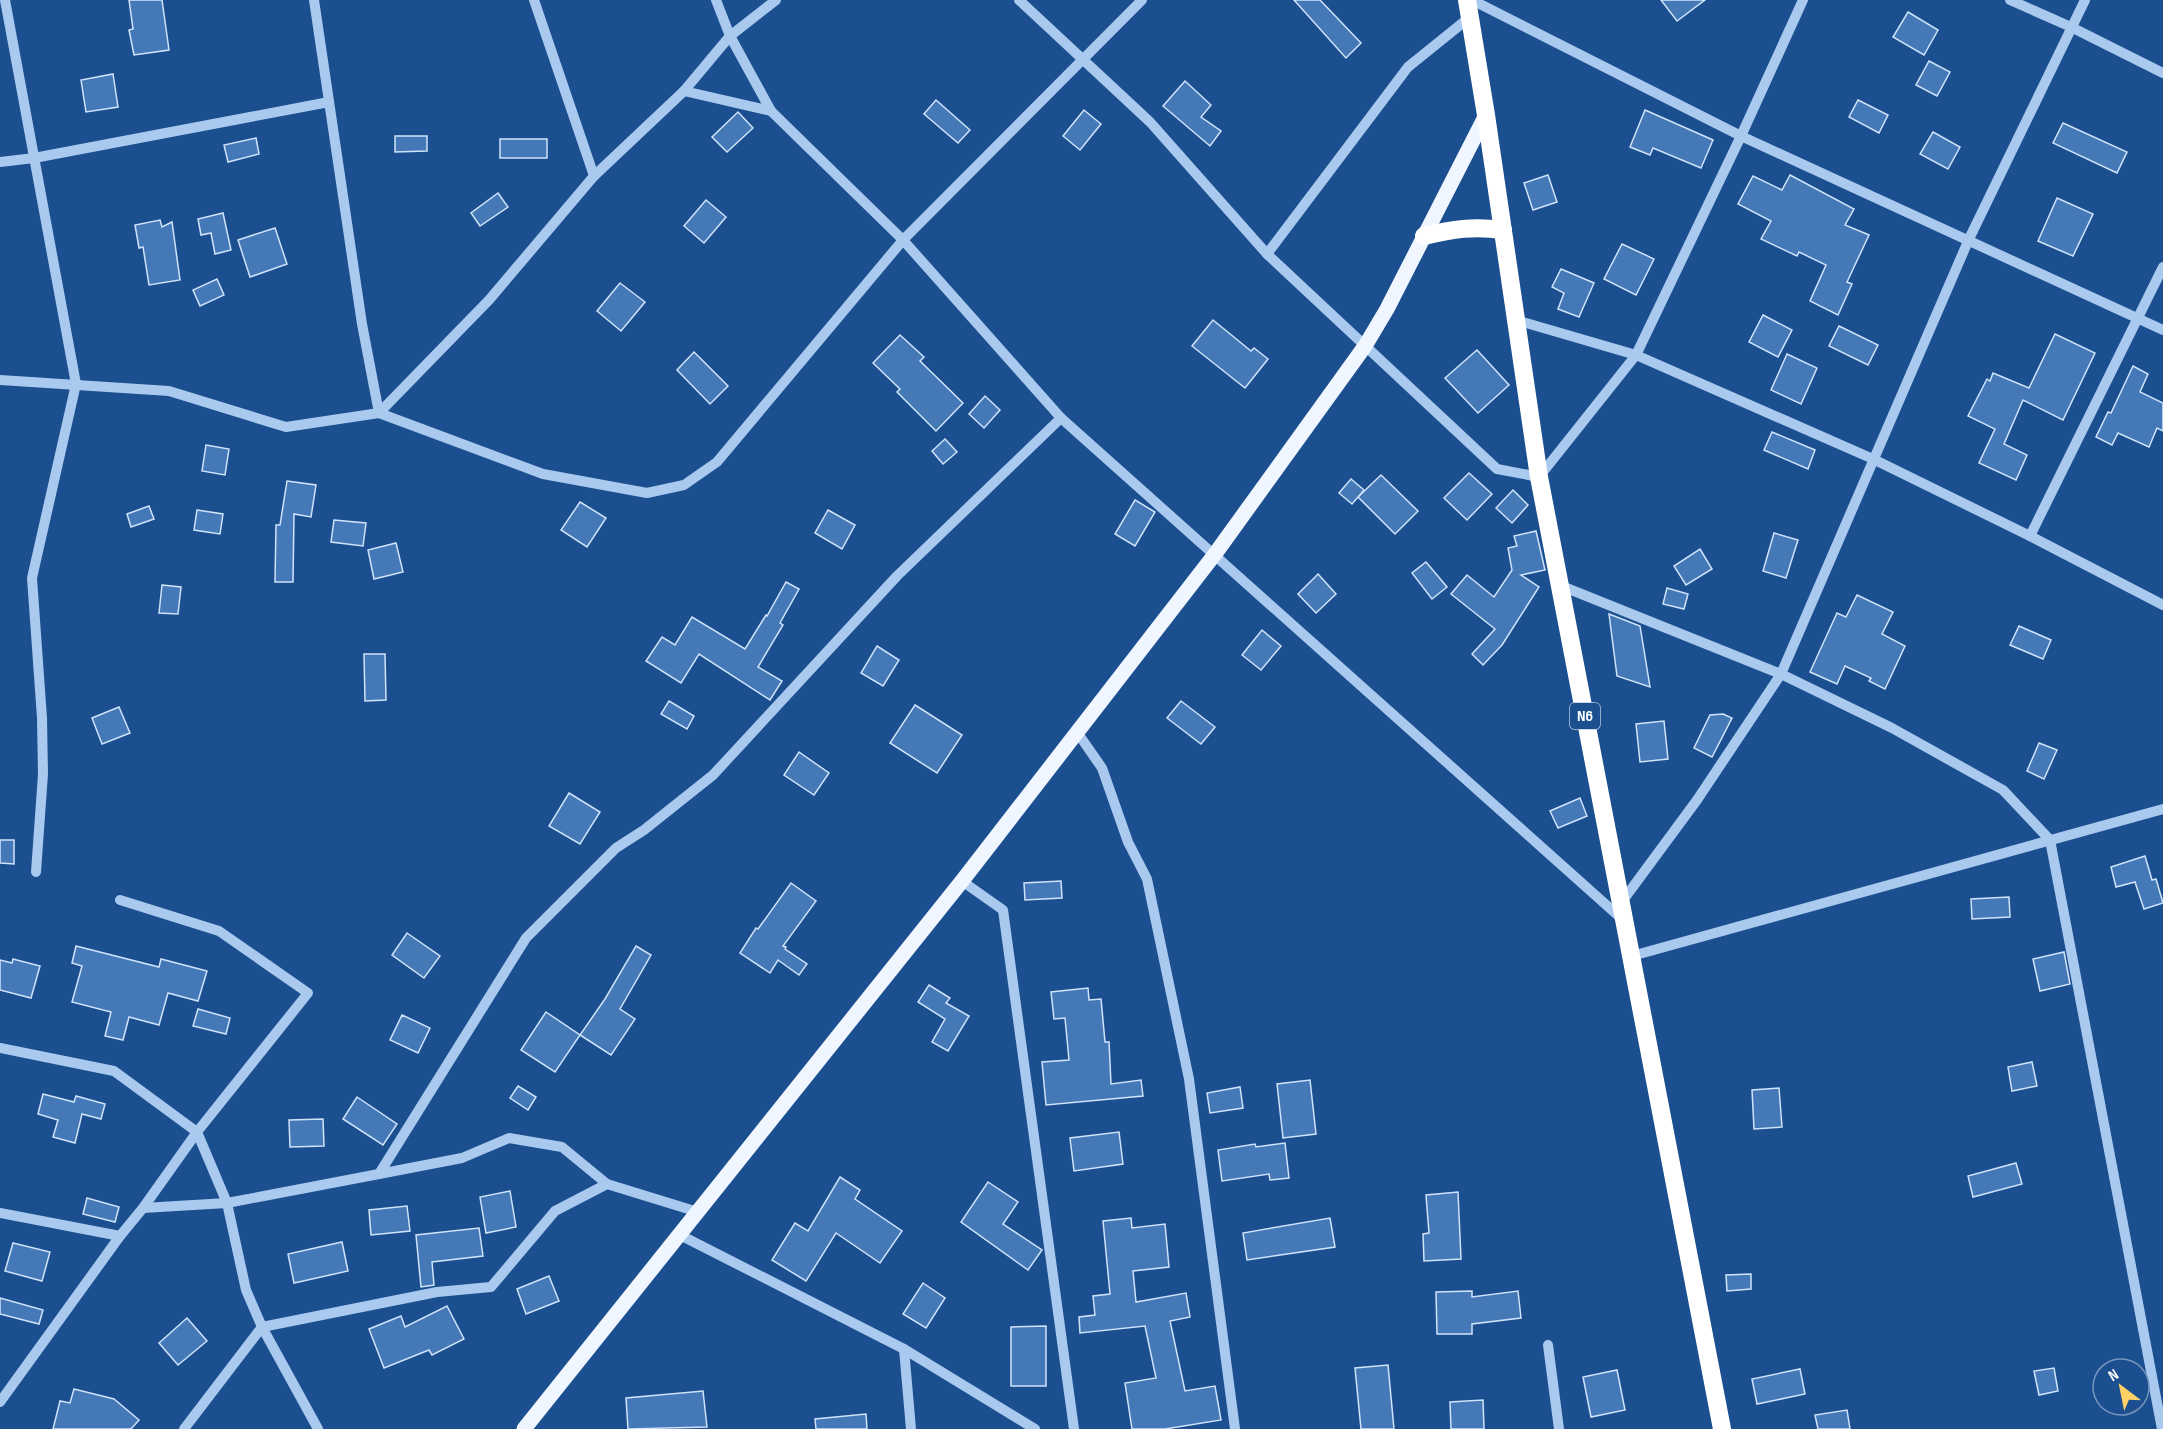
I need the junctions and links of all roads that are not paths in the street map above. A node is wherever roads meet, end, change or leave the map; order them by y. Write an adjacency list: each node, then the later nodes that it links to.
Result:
1 (5, 0): 21 (street)
2 (314, 0): 17 (street)
3 (534, 0): 23 (street)
4 (716, 0): 13 (street)
5 (776, 0): 13 (street)
6 (1019, 0): 14 (street)
7 (1142, 0): 14 (street)
8 (1803, 0): 20 (street)
9 (2010, 0): 12 (street)
10 (2085, 0): 12 (street)
11 (1469, 6): 19 (highway, N6); 20 (street); 28 (street)
12 (2071, 27): 15 (street); 26 (street)
13 (730, 36): 16 (street); 18 (street)
14 (1081, 60): 27 (street); 28 (street)
15 (2163, 73)
16 (684, 91): 18 (street); 23 (street)
17 (329, 102): 21 (street); 37 (street)
18 (771, 111): 27 (street)
19 (1486, 115): 24 (highway, N6); 25 (main road)
20 (1741, 136): 26 (street); 34 (street)
21 (34, 158): 22 (street); 36 (street)
22 (0, 162)
23 (594, 176): 37 (street)
24 (1503, 230): 25 (highway); 31 (highway, N6)
25 (1424, 236): 33 (main road)
26 (1969, 239): 30 (street); 39 (street)
27 (903, 240): 37 (street); 38 (street)
28 (1267, 254): 33 (street)
29 (2163, 267): 30 (street)
30 (2138, 318): 32 (street); 41 (street)
31 (1516, 320): 34 (street); 40 (highway, N6)
32 (2163, 330)
33 (1365, 346): 40 (street); 42 (main road)
34 (1636, 355): 39 (street); 40 (street)
35 (0, 380): 36 (street)
36 (76, 384): 37 (street); 49 (street)
37 (379, 414)
38 (1061, 418): 42 (street); 56 (street)
39 (1873, 459): 41 (street); 45 (street)
40 (1539, 477): 43 (highway, N6)
41 (2030, 536): 44 (street)
42 (1215, 554): 46 (main road); 52 (street)
43 (1559, 585): 45 (street); 52 (highway, N6)
44 (2163, 605)
45 (1781, 674): 48 (street); 52 (street)
46 (1077, 732): 50 (main road); 74 (street)
47 (2163, 809): 48 (street)
48 (2050, 840): 53 (street); 77 (street)
49 (36, 872)
50 (962, 881): 60 (main road); 73 (street)
51 (120, 900): 55 (street)
52 (1623, 912): 53 (highway, N6)
53 (1632, 956): 76 (highway, N6)
54 (0, 1048): 55 (street)
55 (197, 1132): 58 (street); 59 (street)
56 (379, 1174): 57 (street); 58 (street)
57 (607, 1184): 60 (street); 64 (street)
58 (227, 1203): 59 (street); 64 (street)
59 (143, 1208): 63 (street)
60 (698, 1212): 62 (main road)
61 (0, 1213): 63 (street)
62 (680, 1235): 66 (street); 70 (main road)
63 (120, 1236): 67 (street)
64 (262, 1327): 68 (street); 69 (street)
65 (1548, 1345): 75 (street)
66 (904, 1349): 71 (street); 72 (street)
67 (0, 1402)
68 (184, 1429)
69 (318, 1429)
70 (524, 1429)
71 (911, 1429)
72 (1035, 1429)
73 (1074, 1429)
74 (1235, 1429)
75 (1559, 1429)
76 (1722, 1429)
77 (2162, 1429)

